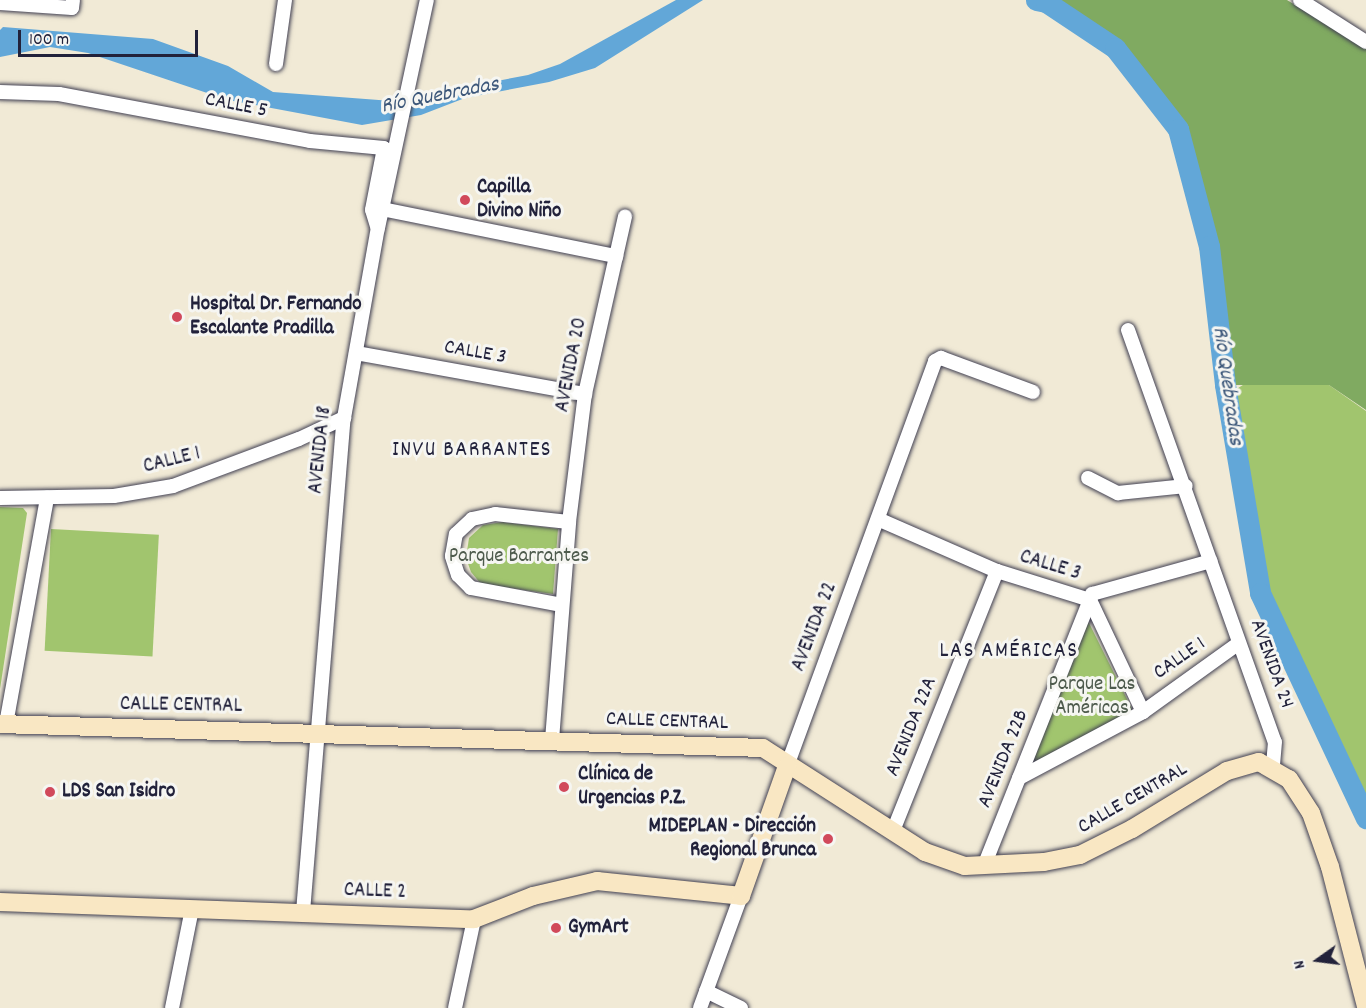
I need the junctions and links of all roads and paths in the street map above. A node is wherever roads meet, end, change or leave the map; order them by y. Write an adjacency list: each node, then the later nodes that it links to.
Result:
1 (285, 0): 7 (street)
2 (428, 0): 9 (street, AVENIDA 18)
3 (1299, 0): 6 (street)
4 (0, 3): 5 (street)
5 (72, 4)
6 (1366, 42)
7 (276, 64)
8 (0, 92): 11 (street, CALLE 5)
9 (382, 209): 11 (street, AVENIDA 18); 12 (street)
10 (625, 216): 12 (street, AVENIDA 20)
11 (378, 228): 14 (street, AVENIDA 18)
12 (616, 256): 16 (street, AVENIDA 20)
13 (1128, 330): 19 (street, AVENIDA 24)
14 (356, 353): 16 (street, CALLE 3); 17 (street, AVENIDA 18)
15 (1033, 392): 22 (street, AVENIDA 22)
16 (585, 394): 23 (street, AVENIDA 20)
17 (344, 418): 21 (street, CALLE 1); 31 (street, AVENIDA 18)
18 (1088, 478): 19 (street)
19 (1186, 486): 24 (street, AVENIDA 24)
20 (0, 498): 21 (street, CALLE 1)
21 (47, 498): 30 (street)
22 (879, 520): 25 (street, CALLE 3); 33 (street, AVENIDA 22)
23 (569, 522): 27 (street, AVENIDA 20); 27 (street)
24 (1211, 561): 26 (street, CALLE 3); 28 (street, AVENIDA 24)
25 (997, 571): 26 (street, CALLE 3); 36 (street, AVENIDA 22A)
26 (1090, 600): 29 (street); 35 (street, AVENIDA 22B)
27 (562, 605): 32 (street, AVENIDA 20)
28 (1239, 644): 29 (street, CALLE 1); 34 (street, AVENIDA 24)
29 (1143, 712): 35 (street, CALLE 1)
30 (3, 724): 31 (main road, CALLE CENTRAL)
31 (315, 732): 32 (main road, CALLE CENTRAL); 41 (street, AVENIDA 18)
32 (552, 740): 33 (main road, CALLE CENTRAL)
33 (787, 766): 36 (main road, CALLE CENTRAL); 38 (main road, AVENIDA 22)
34 (1273, 767): 37 (main road, CALLE CENTRAL); 44 (main road)
35 (1019, 778): 37 (street, AVENIDA 22B)
36 (893, 831): 37 (main road, CALLE CENTRAL)
37 (984, 866)
38 (741, 897): 42 (main road, CALLE 2); 43 (street, AVENIDA 22)
39 (0, 902): 40 (main road, CALLE 2)
40 (192, 909): 41 (main road, CALLE 2); 45 (street)
41 (303, 912): 42 (main road, CALLE 2)
42 (474, 919): 46 (street)
43 (706, 991): 47 (street, AVENIDA 22); 48 (street)
44 (1366, 1006)
45 (172, 1008)
46 (455, 1008)
47 (700, 1008)
48 (741, 1008)

